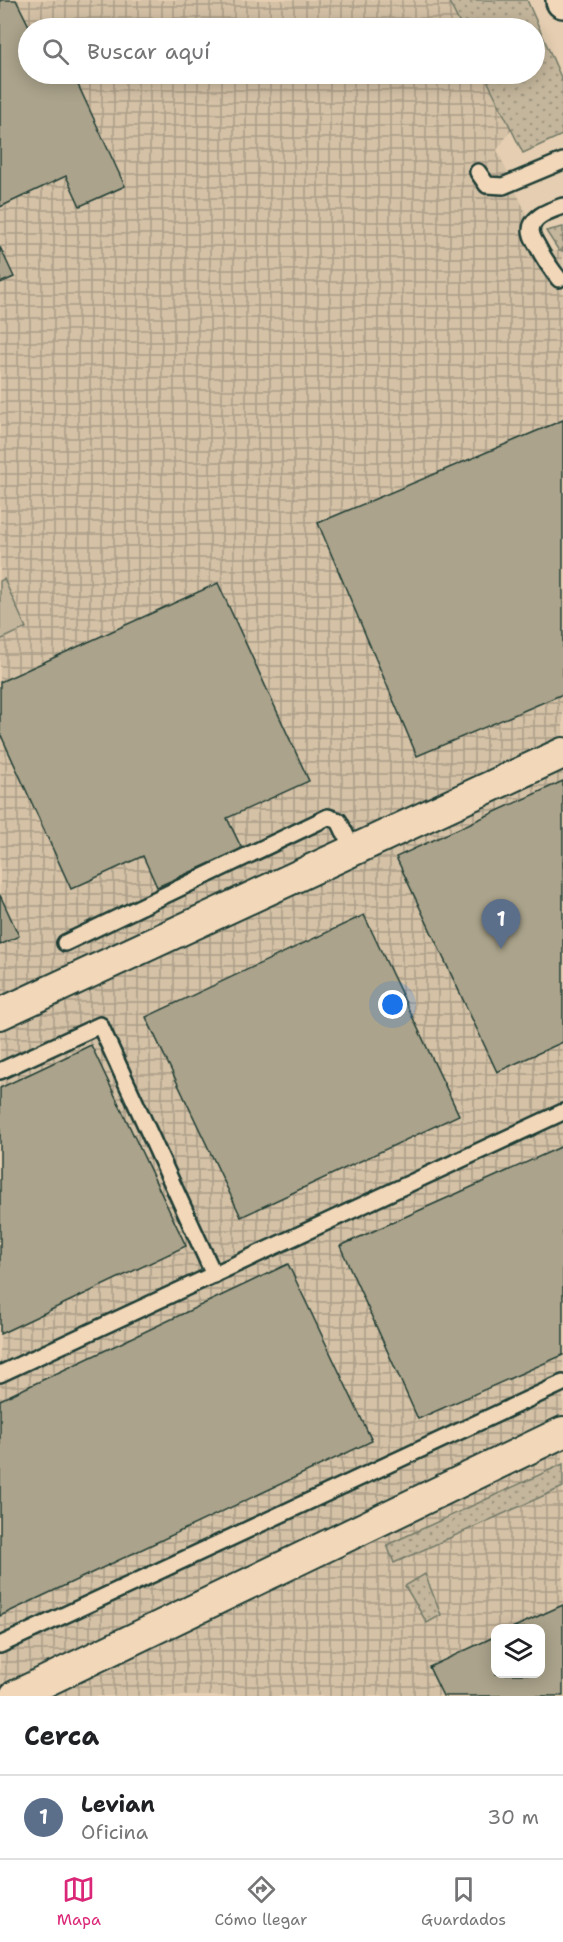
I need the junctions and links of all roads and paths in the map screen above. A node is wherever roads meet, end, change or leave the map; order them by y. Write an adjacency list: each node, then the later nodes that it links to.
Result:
1 (563, 161): 2 (lane)
2 (478, 172)
3 (563, 206): 4 (lane)
4 (559, 279)
5 (563, 753): 6 (street)
6 (353, 850): 7 (lane); 8 (street)
7 (65, 943)
8 (0, 1014)
9 (0, 1071): 11 (lane)
10 (563, 1112): 11 (lane)
11 (214, 1275): 12 (lane)
12 (0, 1374)
13 (563, 1383): 15 (lane)
14 (563, 1432): 16 (street)
15 (0, 1645)
16 (15, 1696)

